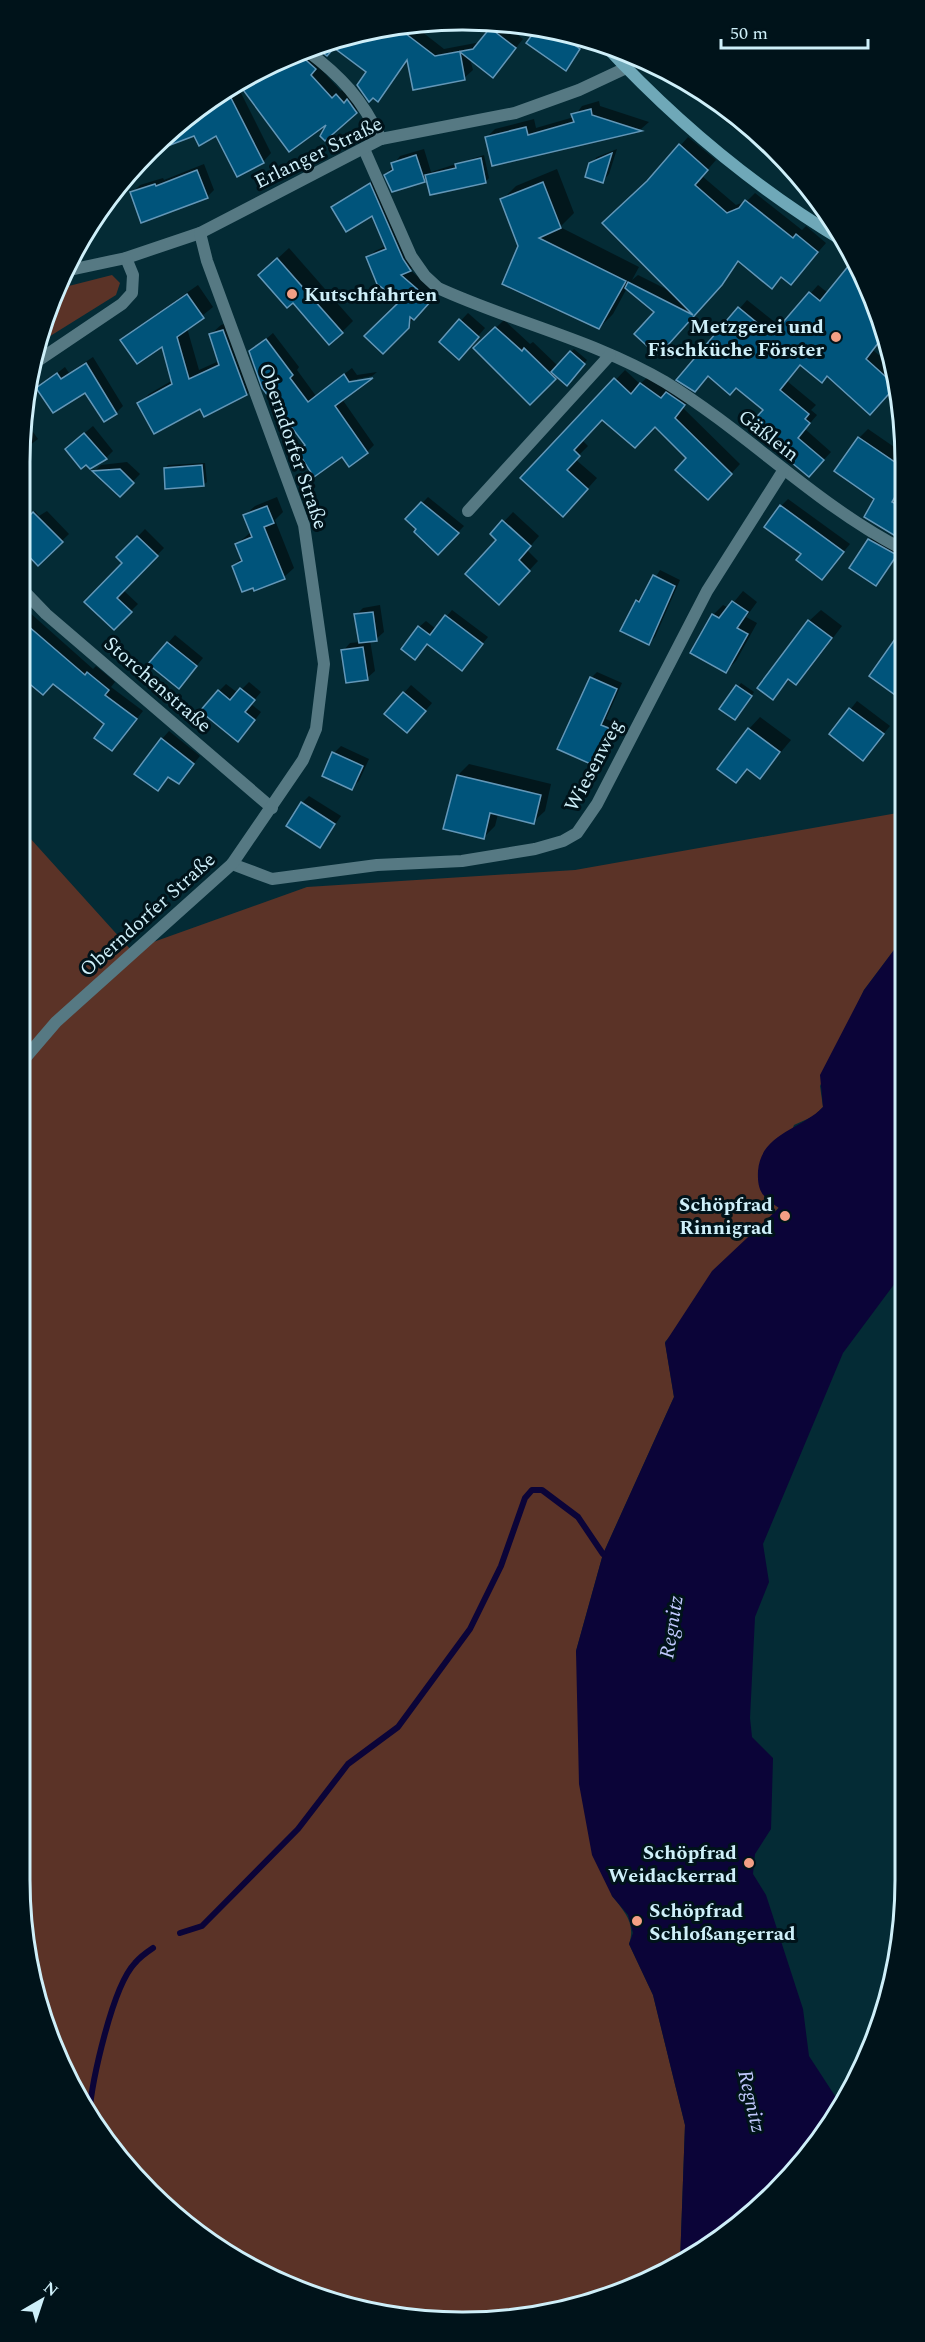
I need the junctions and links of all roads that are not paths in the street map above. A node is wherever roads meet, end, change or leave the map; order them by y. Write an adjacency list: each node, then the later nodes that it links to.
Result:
1 (314, 57): 4 (street)
2 (618, 59): 3 (street)
3 (626, 68): 4 (street, Erlanger Straße); 6 (street)
4 (381, 139): 5 (street, Erlanger Straße)
5 (364, 149): 7 (street, Erlanger Straße); 10 (street, Gäßlein)
6 (828, 231)
7 (200, 233): 8 (street, Erlanger Straße); 16 (street, Oberndorfer Straße)
8 (126, 258): 9 (street, Erlanger Straße); 11 (street)
9 (76, 269)
10 (610, 356): 12 (street, Gäßlein); 13 (street)
11 (43, 357)
12 (783, 471): 14 (street, Gäßlein); 17 (street, Wiesenweg)
13 (468, 511)
14 (895, 545)
15 (30, 597): 16 (street, Storchenstraße)
16 (272, 808): 17 (street, Oberndorfer Straße)
17 (232, 864): 18 (street, Oberndorfer Straße)
18 (30, 1052)

